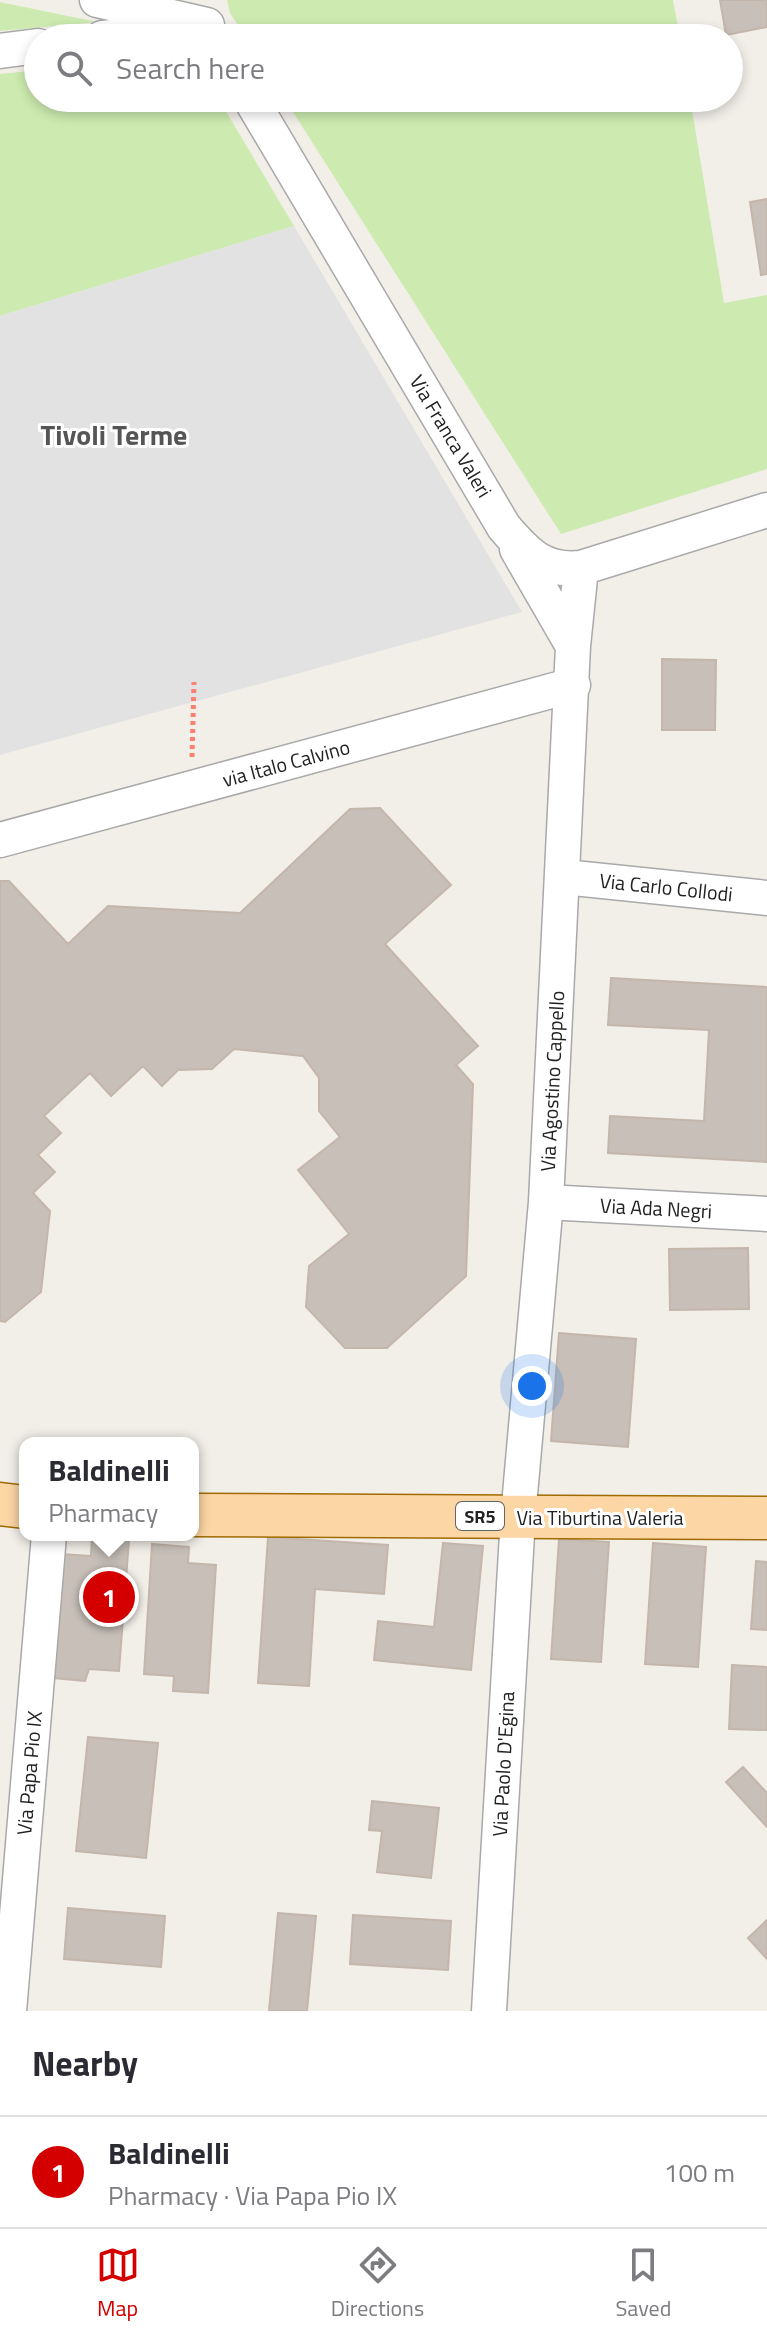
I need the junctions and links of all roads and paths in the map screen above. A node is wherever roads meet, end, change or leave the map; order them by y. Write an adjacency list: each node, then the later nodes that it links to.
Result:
1 (97, 0): 2 (street)
2 (206, 21)
3 (24, 48): 4 (street)
4 (0, 51)
5 (258, 112): 7 (street, Via Franca Valeri)
6 (767, 510): 8 (street, Via Franca Valeri)
7 (504, 527): 8 (street, Via Franca Valeri); 9 (street)
8 (581, 568): 9 (street, Via Agostino Cappello)
9 (573, 646): 11 (street, Via Agostino Cappello)
10 (194, 682): 12 (path)
11 (573, 685): 12 (street, via Italo Calvino); 14 (street, Via Agostino Cappello)
12 (190, 789): 13 (street, via Italo Calvino)
13 (0, 840)
14 (564, 877): 15 (street, Via Carlo Collodi); 16 (street, Via Agostino Cappello)
15 (767, 898)
16 (546, 1202): 17 (street, Via Ada Negri); 19 (street, Via Agostino Cappello)
17 (767, 1214)
18 (199, 1515): 19 (main road, Via Tiburtina Valeria / SR5)
19 (518, 1517): 20 (main road, Via Tiburtina Valeria / SR5); 23 (street, Via Paolo D'Egina)
20 (767, 1518)
21 (48, 1541): 22 (street, Via Papa Pio IX)
22 (9, 2011)
23 (489, 2011)

